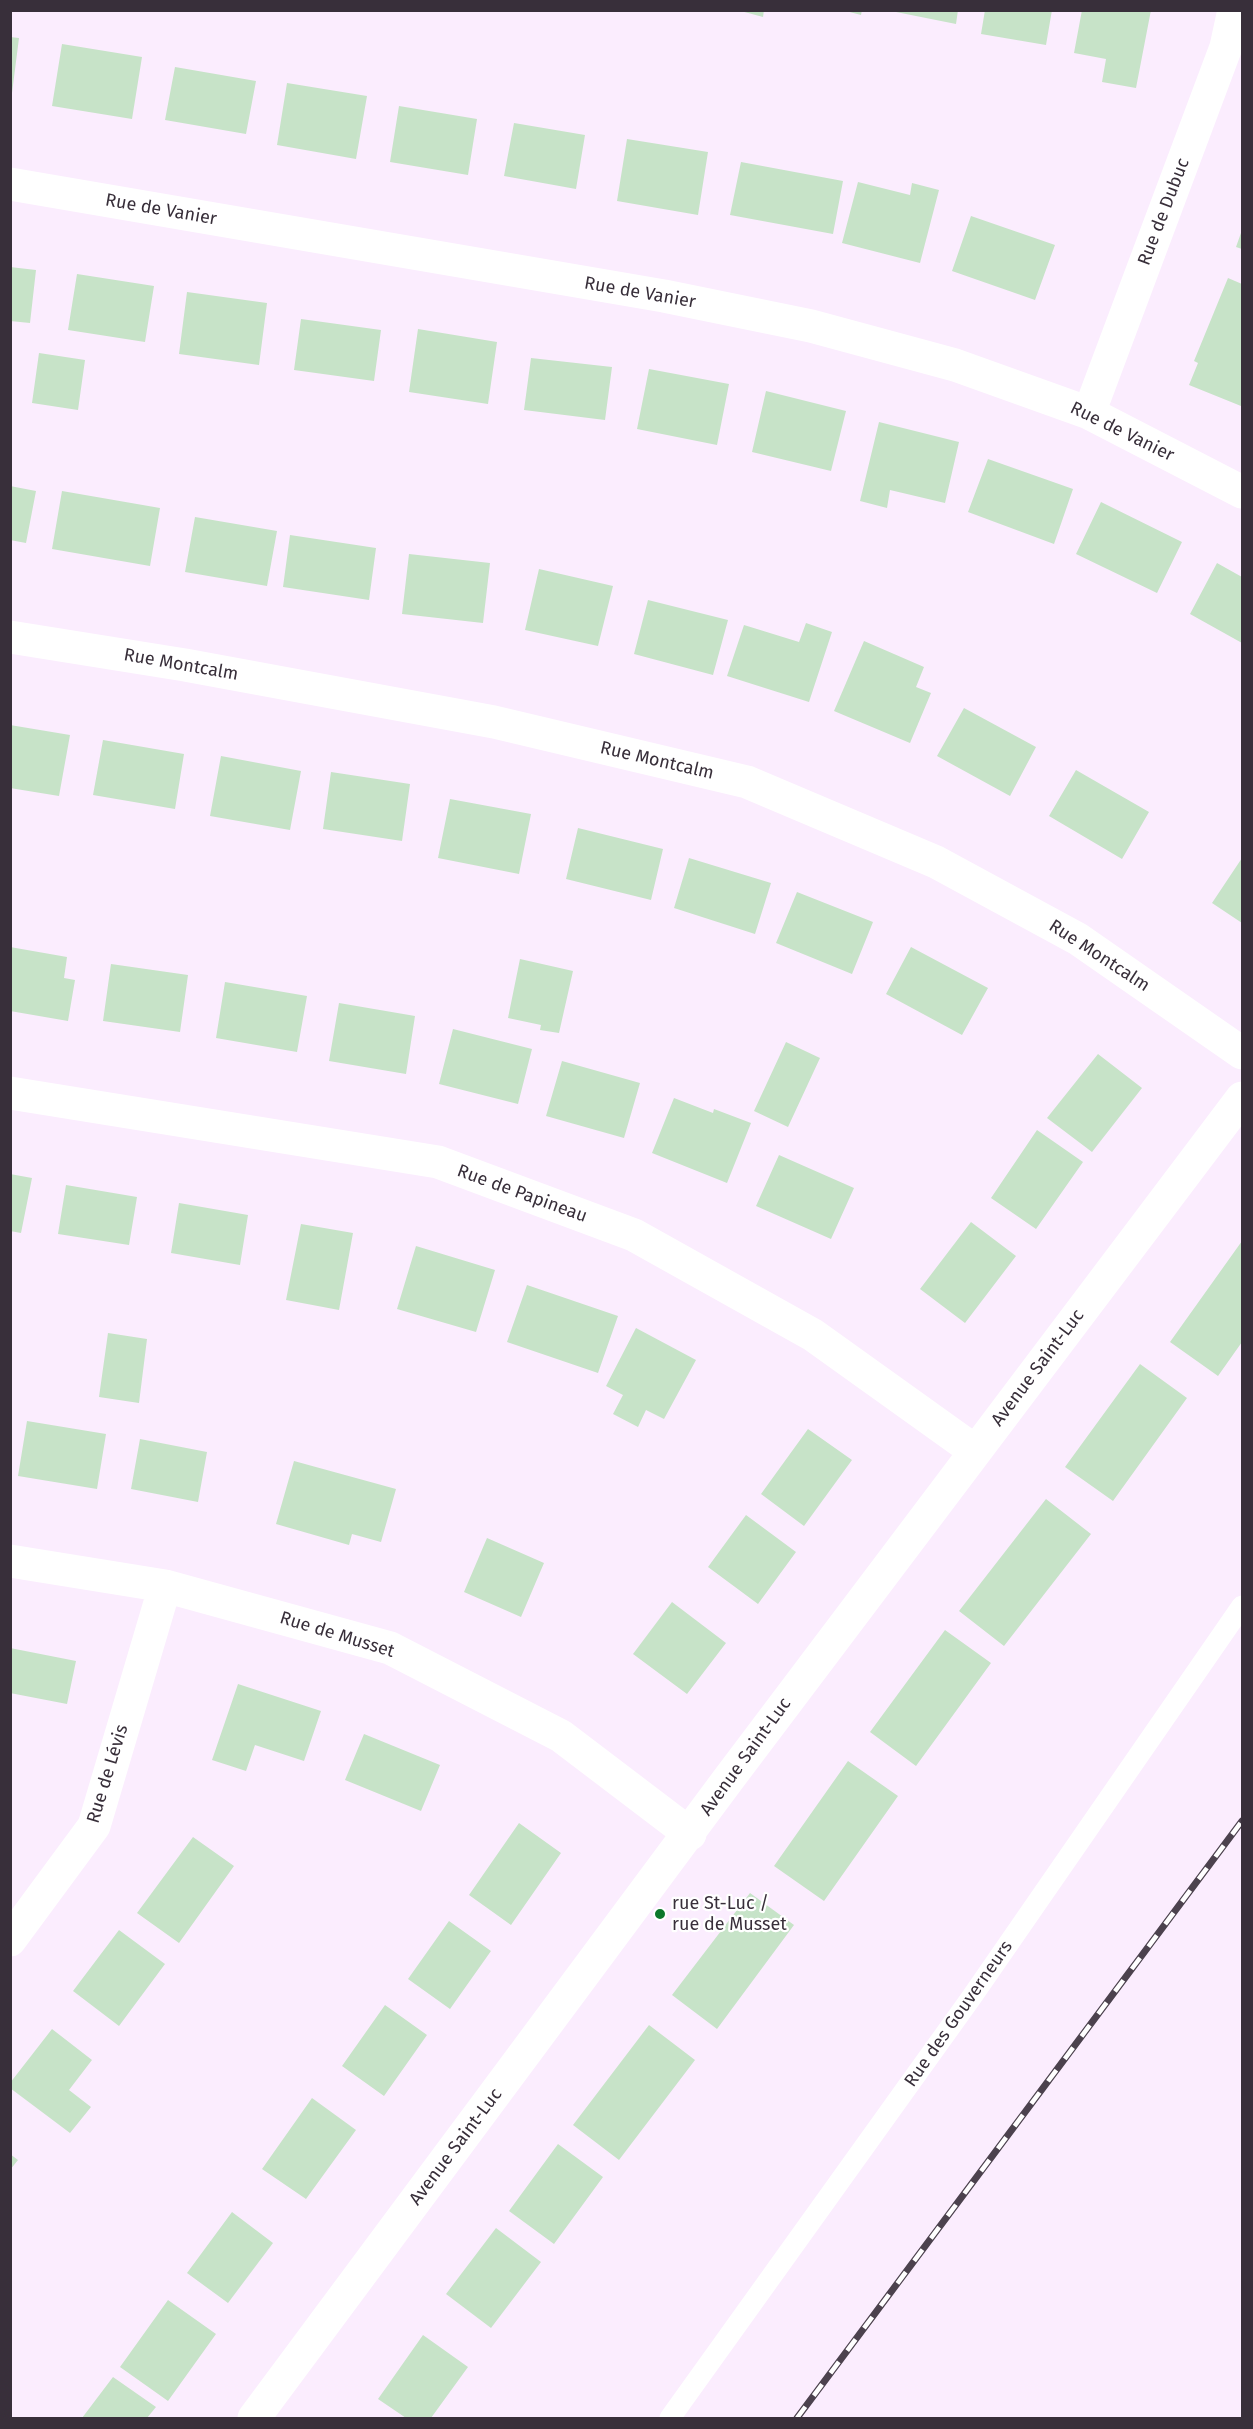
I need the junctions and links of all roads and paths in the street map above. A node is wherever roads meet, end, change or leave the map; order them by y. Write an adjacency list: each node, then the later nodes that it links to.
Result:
1 (1234, 10): 3 (street, Rue de Dubuc)
2 (10, 184): 3 (street, Rue de Vanier)
3 (1089, 413): 4 (street, Rue de Vanier)
4 (1242, 492)
5 (10, 637): 6 (street, Rue Montcalm)
6 (1242, 1053)
7 (10, 1093): 9 (street, Rue de Papineau)
8 (1242, 1098): 9 (street, Avenue Saint-Luc)
9 (975, 1451): 13 (street, Avenue Saint-Luc)
10 (10, 1561): 11 (street, Rue de Musset)
11 (165, 1586): 13 (street, Rue de Musset); 14 (street, Rue de Lévis)
12 (1242, 1606): 16 (lane, Rue des Gouverneurs)
13 (690, 1834): 15 (street, Avenue Saint-Luc)
14 (10, 1940)
15 (254, 2418)
16 (670, 2418)

